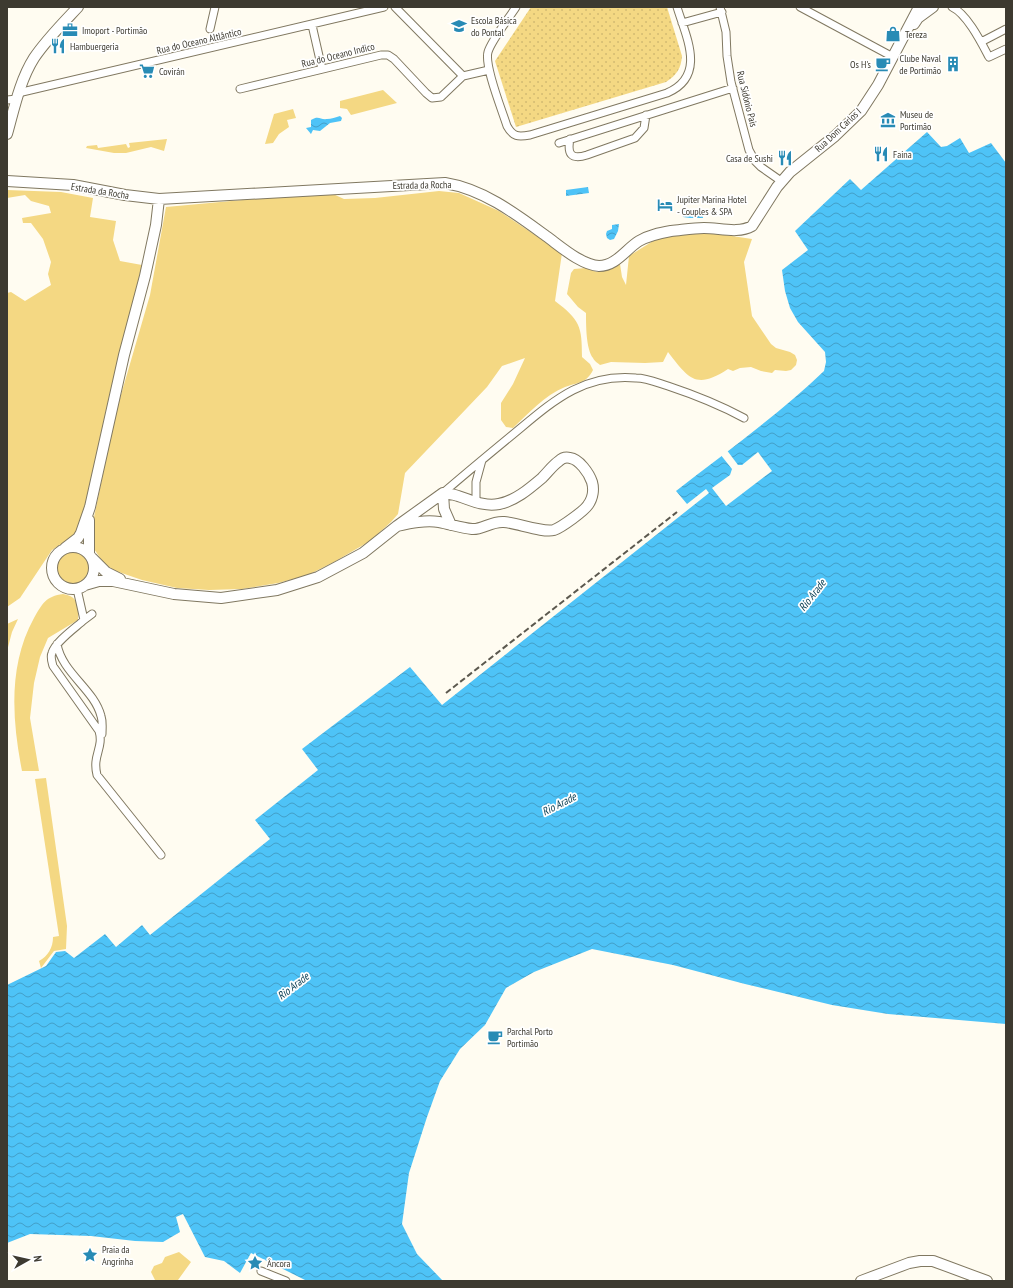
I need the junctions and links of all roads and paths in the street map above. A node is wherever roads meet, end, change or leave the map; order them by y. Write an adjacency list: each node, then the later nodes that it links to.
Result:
1 (78, 7): 27 (street)
2 (215, 7): 16 (street)
3 (384, 7): 15 (street, Rua do Oceano Altlântico)
4 (395, 7): 24 (street)
5 (516, 7): 23 (street)
6 (677, 7): 14 (street)
7 (800, 7): 21 (street)
8 (919, 7): 13 (street, Rua Dom Carlos I)
9 (922, 7): 13 (street)
10 (933, 7): 18 (street)
11 (952, 7): 19 (street)
12 (723, 9): 14 (street); 25 (street, Rua Sidónio Pais)
13 (913, 19): 18 (street, Rua Dom Carlos I)
14 (682, 23): 23 (street)
15 (312, 25): 22 (street); 27 (street, Rua do Oceano Altlântico)
16 (210, 29)
17 (1006, 29): 19 (street)
18 (903, 38): 21 (street, Rua Dom Carlos I)
19 (981, 42): 20 (street)
20 (1006, 49)
21 (893, 57): 32 (street, Rua Dom Carlos I)
22 (322, 69): 24 (street, Rua do Oceano Indico); 26 (street, Rua do Oceano Indico)
23 (489, 70): 24 (street)
24 (463, 76)
25 (733, 88): 28 (street); 32 (street, Rua Sidónio Pais)
26 (240, 89)
27 (14, 98): 29 (street)
28 (646, 115): 30 (street); 30 (street)
29 (7, 134)
30 (570, 139): 31 (street)
31 (559, 143)
32 (781, 181): 34 (street, Estrada da Rocha)
33 (7, 182): 34 (street, Estrada da Rocha)
34 (159, 199): 39 (street)
35 (744, 418): 36 (street)
36 (482, 460): 37 (street); 38 (street)
37 (443, 493): 38 (street); 40 (street); 41 (street)
38 (476, 503): 40 (street)
39 (90, 507): 42 (street); 43 (street)
40 (451, 524): 41 (street)
41 (397, 526): 44 (street)
42 (65, 548): 43 (street); 45 (street)
43 (90, 556): 44 (street); 45 (street)
44 (137, 585): 45 (street)
45 (81, 587): 47 (street)
46 (92, 614): 47 (street)
47 (84, 620): 48 (street)
48 (57, 644): 49 (street); 49 (street)
49 (102, 738): 50 (street)
50 (161, 855)
51 (261, 1271): 52 (street)
52 (286, 1281)
53 (861, 1281): 54 (street)
54 (987, 1281)

